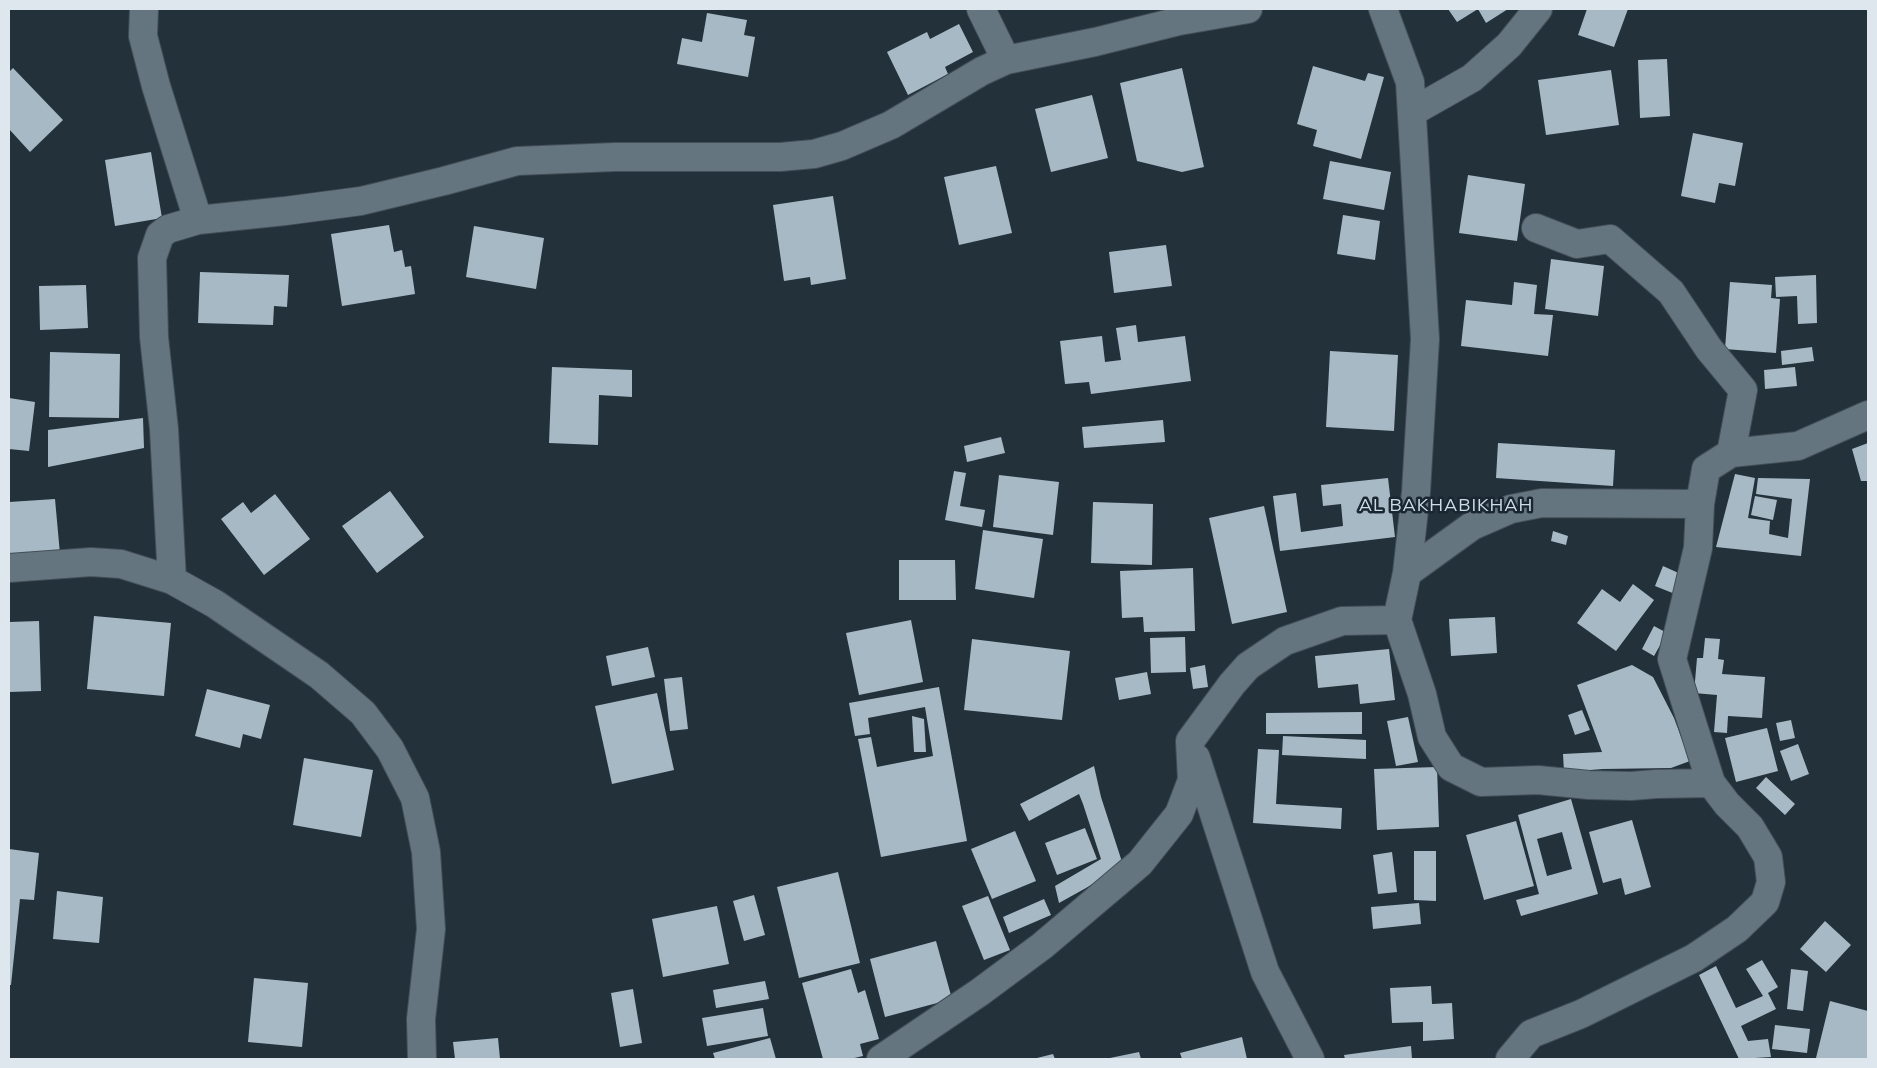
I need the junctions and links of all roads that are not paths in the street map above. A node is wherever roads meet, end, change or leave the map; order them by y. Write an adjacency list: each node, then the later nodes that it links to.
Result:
1 (144, 9): 8 (street)
2 (981, 9): 6 (street)
3 (1248, 9): 6 (street)
4 (1382, 9): 7 (street)
5 (1538, 9): 7 (street)
6 (1006, 60): 8 (street)
7 (1412, 112): 14 (street)
8 (198, 220): 15 (street)
9 (1536, 228): 11 (street)
10 (1868, 415): 11 (street)
11 (1731, 453): 12 (street)
12 (1700, 504): 14 (street); 18 (street)
13 (9, 568): 15 (street)
14 (1407, 573): 16 (street)
15 (172, 580): 19 (street)
16 (1397, 620): 17 (street); 18 (street)
17 (1190, 741): 20 (street); 21 (street)
18 (1711, 783): 22 (street)
19 (422, 1059)
20 (882, 1059)
21 (1310, 1059)
22 (1510, 1059)

